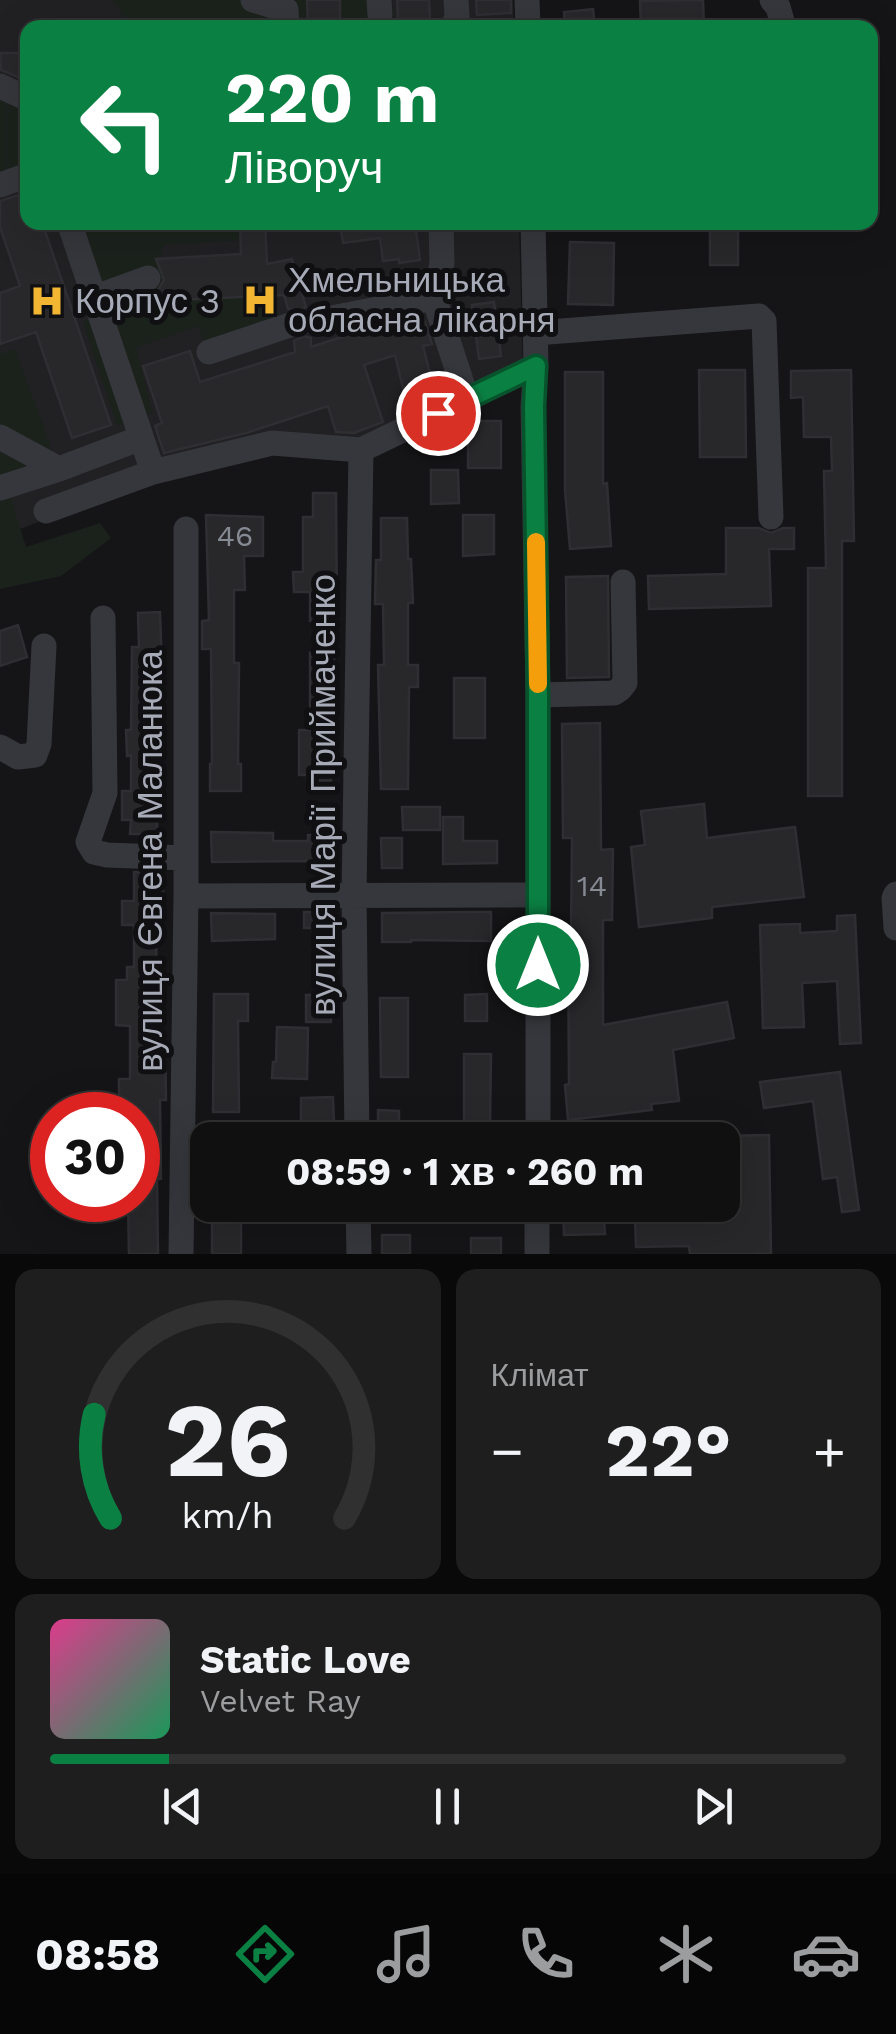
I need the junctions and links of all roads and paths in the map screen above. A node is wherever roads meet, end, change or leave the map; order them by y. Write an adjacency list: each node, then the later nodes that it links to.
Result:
1 (253, 0): 2 (street)
2 (287, 20)
3 (72, 230): 7 (street)
4 (441, 230): 8 (street)
5 (533, 230): 9 (street)
6 (148, 278): 7 (street)
7 (93, 298): 14 (street)
8 (434, 298): 10 (street); 12 (street)
9 (536, 333): 11 (street); 20 (street)
10 (209, 352)
11 (536, 366): 12 (street); 25 (street)
12 (466, 400): 15 (street)
13 (0, 437): 17 (street)
14 (141, 438): 16 (street); 17 (street)
15 (361, 450): 16 (street); 28 (street, вулиця Марії Приймаченко)
16 (153, 472): 19 (street)
17 (66, 475): 18 (street)
18 (0, 488)
19 (46, 511)
20 (771, 517)
21 (186, 529): 27 (street, вулиця Євгена Маланюка)
22 (623, 582): 25 (street)
23 (103, 618): 27 (street)
24 (44, 646): 26 (street)
25 (538, 696): 30 (street)
26 (0, 748)
27 (186, 858): 31 (street, вулиця Євгена Маланюка)
28 (354, 894): 30 (street); 31 (street); 33 (street, вулиця Марії Приймаченко)
29 (896, 894): 32 (street)
30 (538, 895): 34 (street)
31 (186, 896): 37 (street, вулиця Євгена Маланюка)
32 (896, 928)
33 (357, 1122)
34 (538, 1122)
35 (358, 1222): 38 (street)
36 (538, 1222): 39 (street)
37 (180, 1254)
38 (358, 1254)
39 (537, 1254)

